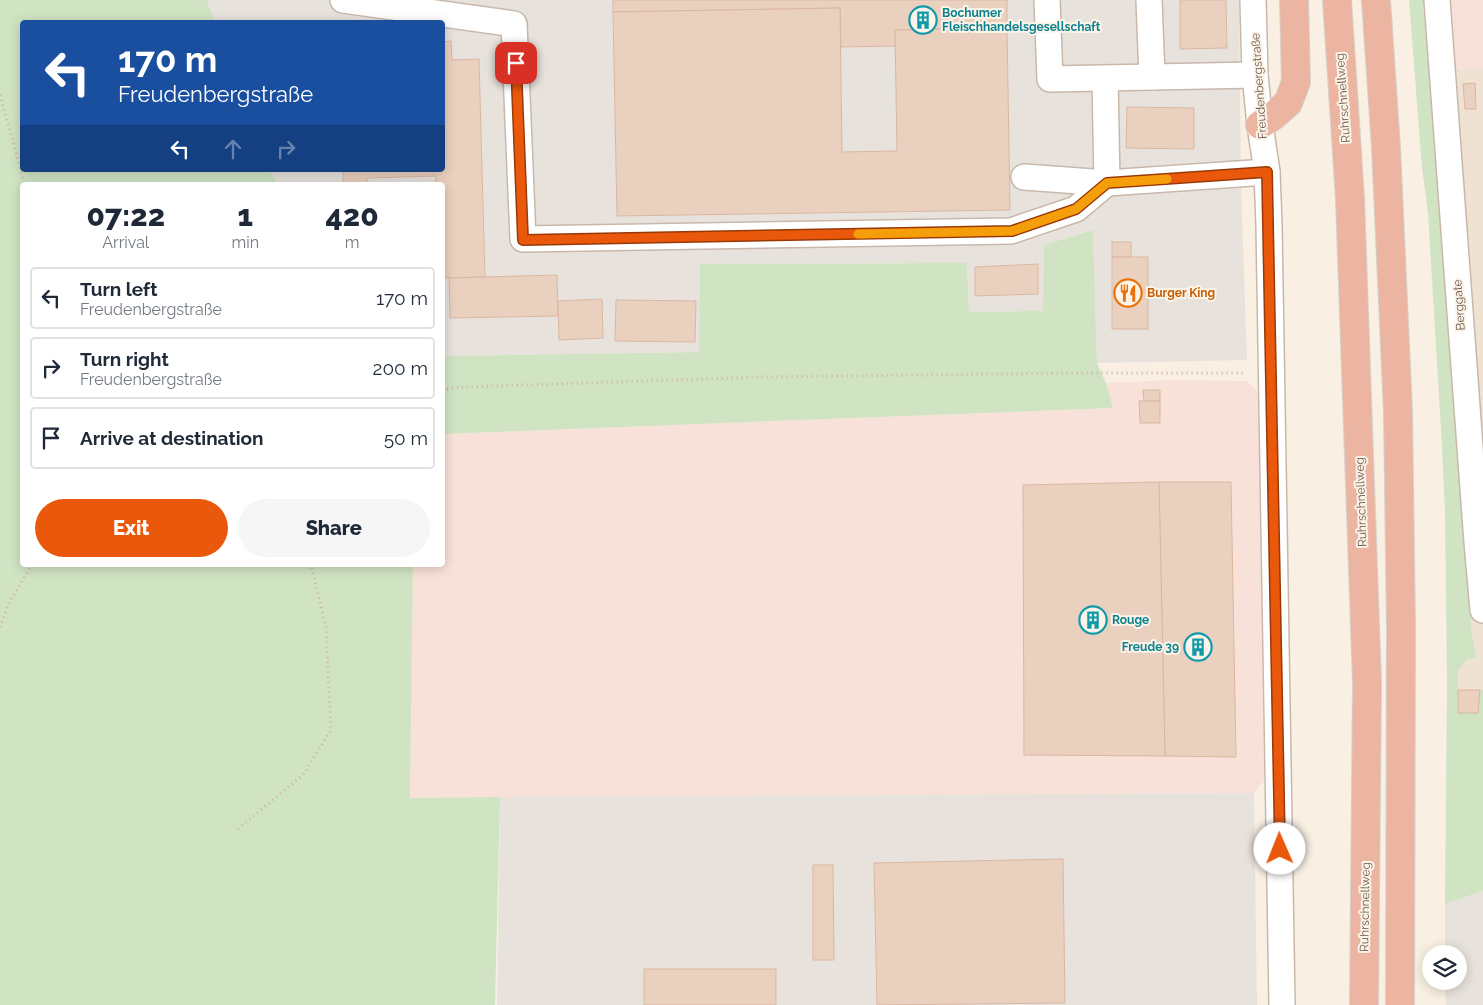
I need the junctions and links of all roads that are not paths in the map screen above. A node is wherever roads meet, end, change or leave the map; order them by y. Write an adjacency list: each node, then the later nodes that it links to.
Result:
1 (343, 0): 9 (street)
2 (1047, 0): 12 (street)
3 (1149, 0): 11 (street)
4 (1253, 0): 10 (street, Freudenbergstraße)
5 (1294, 0): 13 (highway)
6 (1337, 0): 19 (highway, Ruhrschnellweg)
7 (1376, 0): 20 (highway)
8 (1437, 0): 17 (street, Berggate)
9 (374, 2): 16 (street)
10 (1255, 75): 11 (street); 13 (street, Freudenbergstraße)
11 (1152, 77): 12 (street)
12 (1105, 78): 16 (street)
13 (1260, 125): 14 (street, Freudenbergstraße)
14 (1267, 172): 16 (street); 18 (street, Freudenbergstraße)
15 (1024, 177): 16 (street)
16 (1107, 183)
17 (1483, 610)
18 (1282, 1005)
19 (1364, 1005)
20 (1400, 1005)

